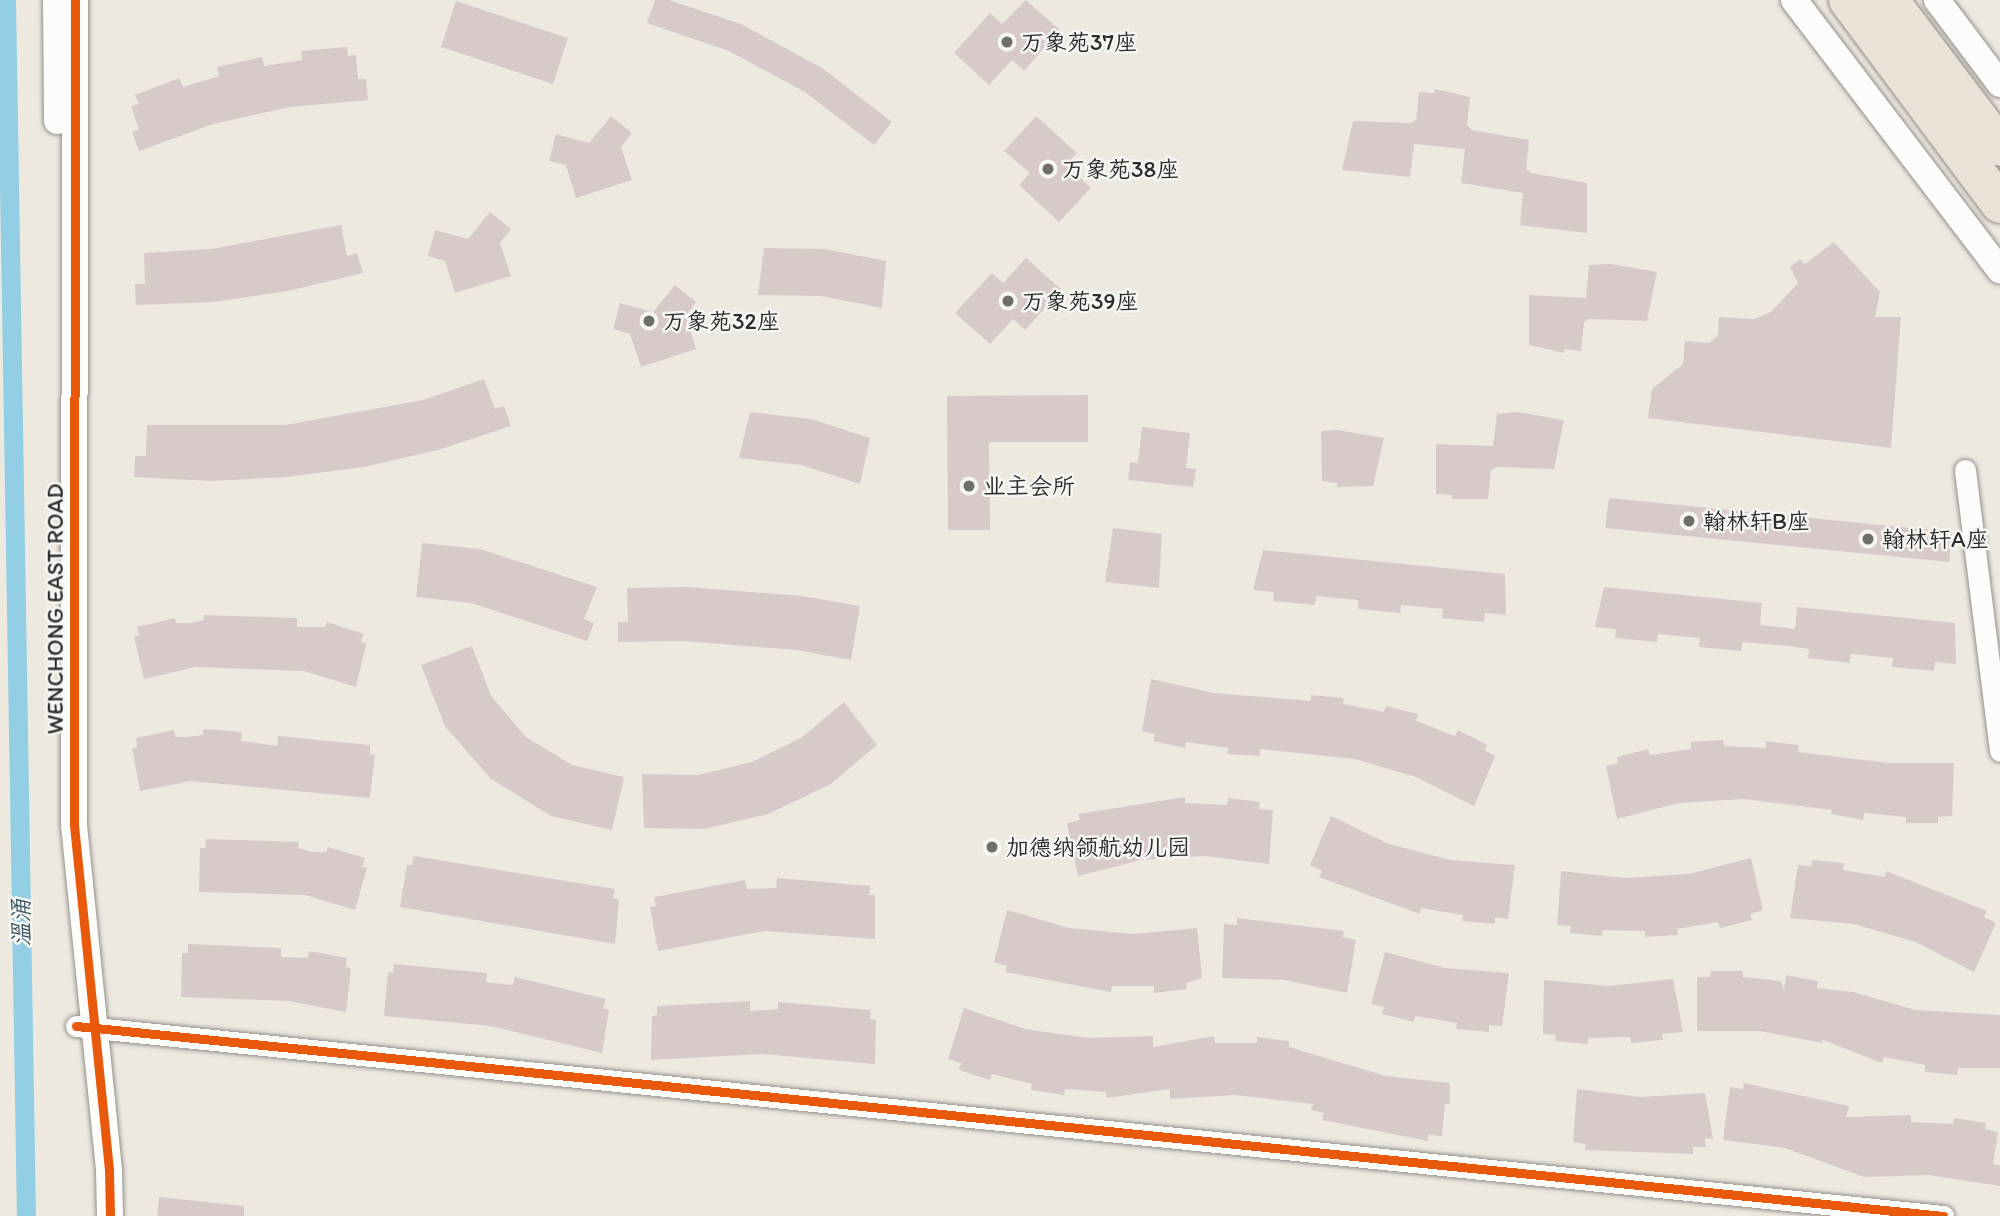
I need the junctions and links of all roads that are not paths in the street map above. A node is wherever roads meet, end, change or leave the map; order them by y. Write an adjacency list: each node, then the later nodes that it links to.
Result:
1 (56, 0): 13 (street, WENCHONG EAST ROAD)
2 (75, 0): 13 (street, WENCHONG EAST ROAD)
3 (1794, 0): 10 (street)
4 (1848, 0): 9 (highway)
5 (1889, 0): 8 (highway)
6 (1937, 0): 7 (street)
7 (2000, 84)
8 (2000, 147)
9 (2000, 204)
10 (2000, 271)
11 (1965, 470): 12 (street)
12 (2000, 751)
13 (85, 1026): 14 (street, WENCHONG EAST ROAD); 15 (street, WENCHONG EAST ROAD); 16 (street)
14 (92, 1216)
15 (110, 1216)
16 (1943, 1216)

